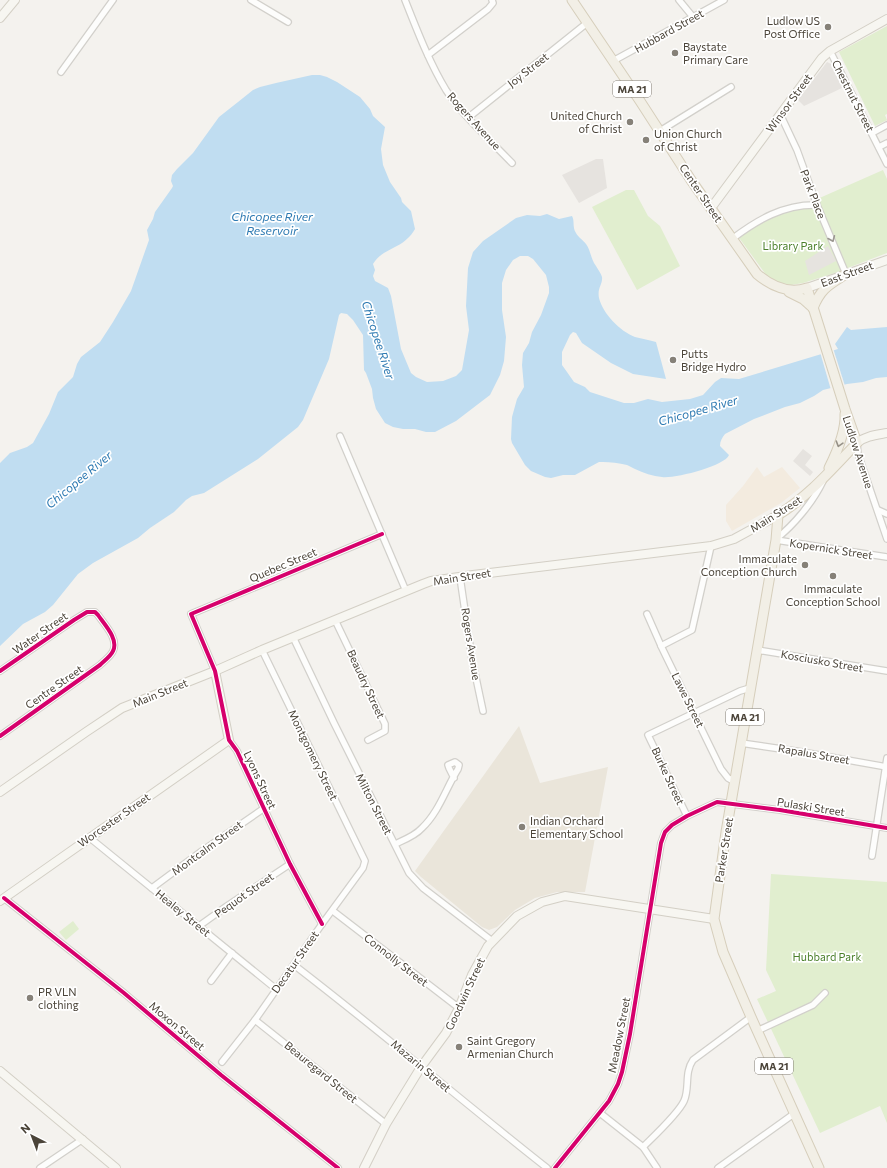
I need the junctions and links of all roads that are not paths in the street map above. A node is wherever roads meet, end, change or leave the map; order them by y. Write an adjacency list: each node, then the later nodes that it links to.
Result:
1 (15, 0): 10 (main road)
2 (113, 0): 17 (street)
3 (251, 0): 12 (street)
4 (404, 0): 15 (street, Rogers Avenue)
5 (572, 0): 13 (main road, Center Street / MA 21)
6 (679, 0): 9 (street)
7 (724, 0): 9 (street, Hubbard Street)
8 (492, 1): 15 (street)
9 (693, 17): 16 (street, Hubbard Street)
10 (0, 18)
11 (887, 19): 14 (main road, Winsor Street)
12 (288, 22)
13 (587, 23): 16 (main road, Center Street / MA 21); 20 (street, Joy Street)
14 (830, 51): 19 (main road, Winsor Street); 23 (street, Chestnut Street)
15 (428, 55): 20 (street, Rogers Avenue)
16 (613, 62): 22 (main road, Center Street / MA 21)
17 (61, 72)
18 (731, 87): 22 (street)
19 (780, 114): 28 (street, Park Place); 29 (main road, Winsor Street)
20 (469, 117): 26 (street, Rogers Avenue)
21 (887, 125): 23 (street)
22 (660, 131): 29 (main road, Center Street / MA 21)
23 (872, 133): 25 (street, Chestnut Street)
24 (887, 143): 25 (street)
25 (879, 147): 27 (street, Chestnut Street)
26 (512, 163)
27 (887, 164)
28 (817, 204): 30 (street); 32 (street, Park Place, one-way to 32)
29 (711, 208): 30 (main road, Center Street / MA 21)
30 (732, 239): 33 (main road, Center Street / MA 21)
31 (887, 260): 32 (main road, East Street)
32 (846, 274): 34 (main road, East Street); 35 (main road)
33 (778, 287): 34 (main road, Center Street / MA 21); 35 (main road)
34 (807, 288): 35 (main road)
35 (812, 308): 36 (main road, Ludlow Avenue)
36 (845, 409): 39 (main road, Ludlow Avenue); 40 (main road, one-way to 40)
37 (887, 433): 39 (main road, Main Street)
38 (340, 436): 44 (street)
39 (857, 443): 40 (main road, Main Street); 41 (street, Ludlow Avenue)
40 (825, 478): 43 (main road, Main Street); 46 (street)
41 (878, 510): 42 (street); 45 (street, Ludlow Avenue)
42 (887, 514)
43 (778, 515): 46 (main road, Parker Street / MA 21); 47 (main road, Main Street)
44 (382, 534): 50 (street); 52 (street, Quebec Street)
45 (886, 535)
46 (776, 540): 48 (street, Kopernick Street); 58 (main road, Parker Street / MA 21)
47 (711, 546): 49 (main road, Main Street); 56 (street)
48 (887, 557)
49 (460, 576): 50 (main road, Main Street); 63 (street, Rogers Avenue)
50 (406, 591): 54 (main road, Main Street)
51 (91, 612): 61 (street, Water Street); 65 (street, Centre Street)
52 (191, 614): 59 (street, Lyons Street)
53 (647, 614): 56 (street, Lawe Street)
54 (335, 620): 55 (main road, Main Street); 67 (street, Beaudry Street)
55 (293, 638): 57 (main road, Main Street); 80 (street, Milton Street)
56 (661, 646): 64 (street, Lawe Street)
57 (262, 650): 59 (main road, Main Street); 82 (street, Montgomery Street)
58 (757, 650): 60 (street, Kosciusko Street); 62 (main road, Parker Street / MA 21)
59 (215, 671): 66 (main road, Lyons Street); 73 (main road, Main Street)
60 (887, 671)
61 (0, 672)
62 (750, 688): 64 (street); 68 (main road, Parker Street / MA 21)
63 (483, 711)
64 (694, 713): 72 (street, Lawe Street); 76 (street, Burke Street)
65 (0, 736)
66 (229, 740): 75 (street, Lyons Street); 79 (main road, Worcester Street)
67 (368, 740)
68 (741, 743): 70 (street, Rapalus Street); 72 (main road, Parker Street / MA 21)
69 (887, 758): 70 (street)
70 (886, 767): 77 (street)
71 (454, 778): 80 (street)
72 (735, 782): 74 (main road, Parker Street / MA 21)
73 (0, 792)
74 (732, 803): 76 (street, Pulaski Street); 77 (street, Pulaski Street); 88 (main road, Parker Street / MA 21)
75 (263, 808): 83 (street, Lyons Street); 84 (street, Montcalm Street)
76 (687, 816): 86 (street, Meadow Street)
77 (876, 826): 78 (street, Pulaski Street); 81 (street)
78 (887, 828)
79 (90, 838): 84 (street, Healey Street); 85 (main road, Worcester Street)
80 (395, 844): 91 (street, Milton Street)
81 (872, 856)
82 (365, 861): 87 (street, Decatur Street)
83 (290, 864): 89 (street, Lyons Street); 90 (street, Pequot Street)
84 (152, 888): 90 (street, Healey Street)
85 (2, 900): 111 (street, Moxon Street)
86 (650, 909): 88 (main road, Goodwin Street); 91 (main road, Goodwin Street); 104 (street, Meadow Street)
87 (333, 911): 89 (street, Decatur Street); 97 (street, Connolly Street)
88 (714, 919): 98 (main road, Parker Street / MA 21)
89 (322, 924): 93 (street, Decatur Street)
90 (199, 926): 92 (street, Healey Street)
91 (492, 941): 97 (main road, Goodwin Street)
92 (232, 953): 94 (street); 95 (street, Healey Street)
93 (294, 966): 95 (street, Decatur Street); 102 (street, Mazarin Street)
94 (211, 981)
95 (276, 989): 99 (street, Decatur Street)
96 (825, 993): 100 (street)
97 (459, 1008): 102 (main road, Goodwin Street)
98 (751, 1017): 100 (main road, Parker Street / MA 21); 108 (street)
99 (255, 1020): 101 (street, Decatur Street); 106 (street, Beauregard Street)
100 (757, 1031): 105 (main road, Parker Street / MA 21)
101 (222, 1062)
102 (421, 1067): 106 (main road, Goodwin Street); 113 (street, Mazarin Street)
103 (0, 1071): 107 (main road)
104 (600, 1113): 108 (street); 114 (street, Meadow Street)
105 (795, 1113): 116 (street); 117 (main road, Parker Street / MA 21)
106 (386, 1124): 112 (main road, Goodwin Street)
107 (83, 1139): 109 (street); 110 (main road)
108 (643, 1147): 115 (street)
109 (40, 1168)
110 (116, 1168)
111 (338, 1168)
112 (364, 1168)
113 (547, 1168)
114 (555, 1168)
115 (658, 1168)
116 (718, 1168)
117 (819, 1168)

